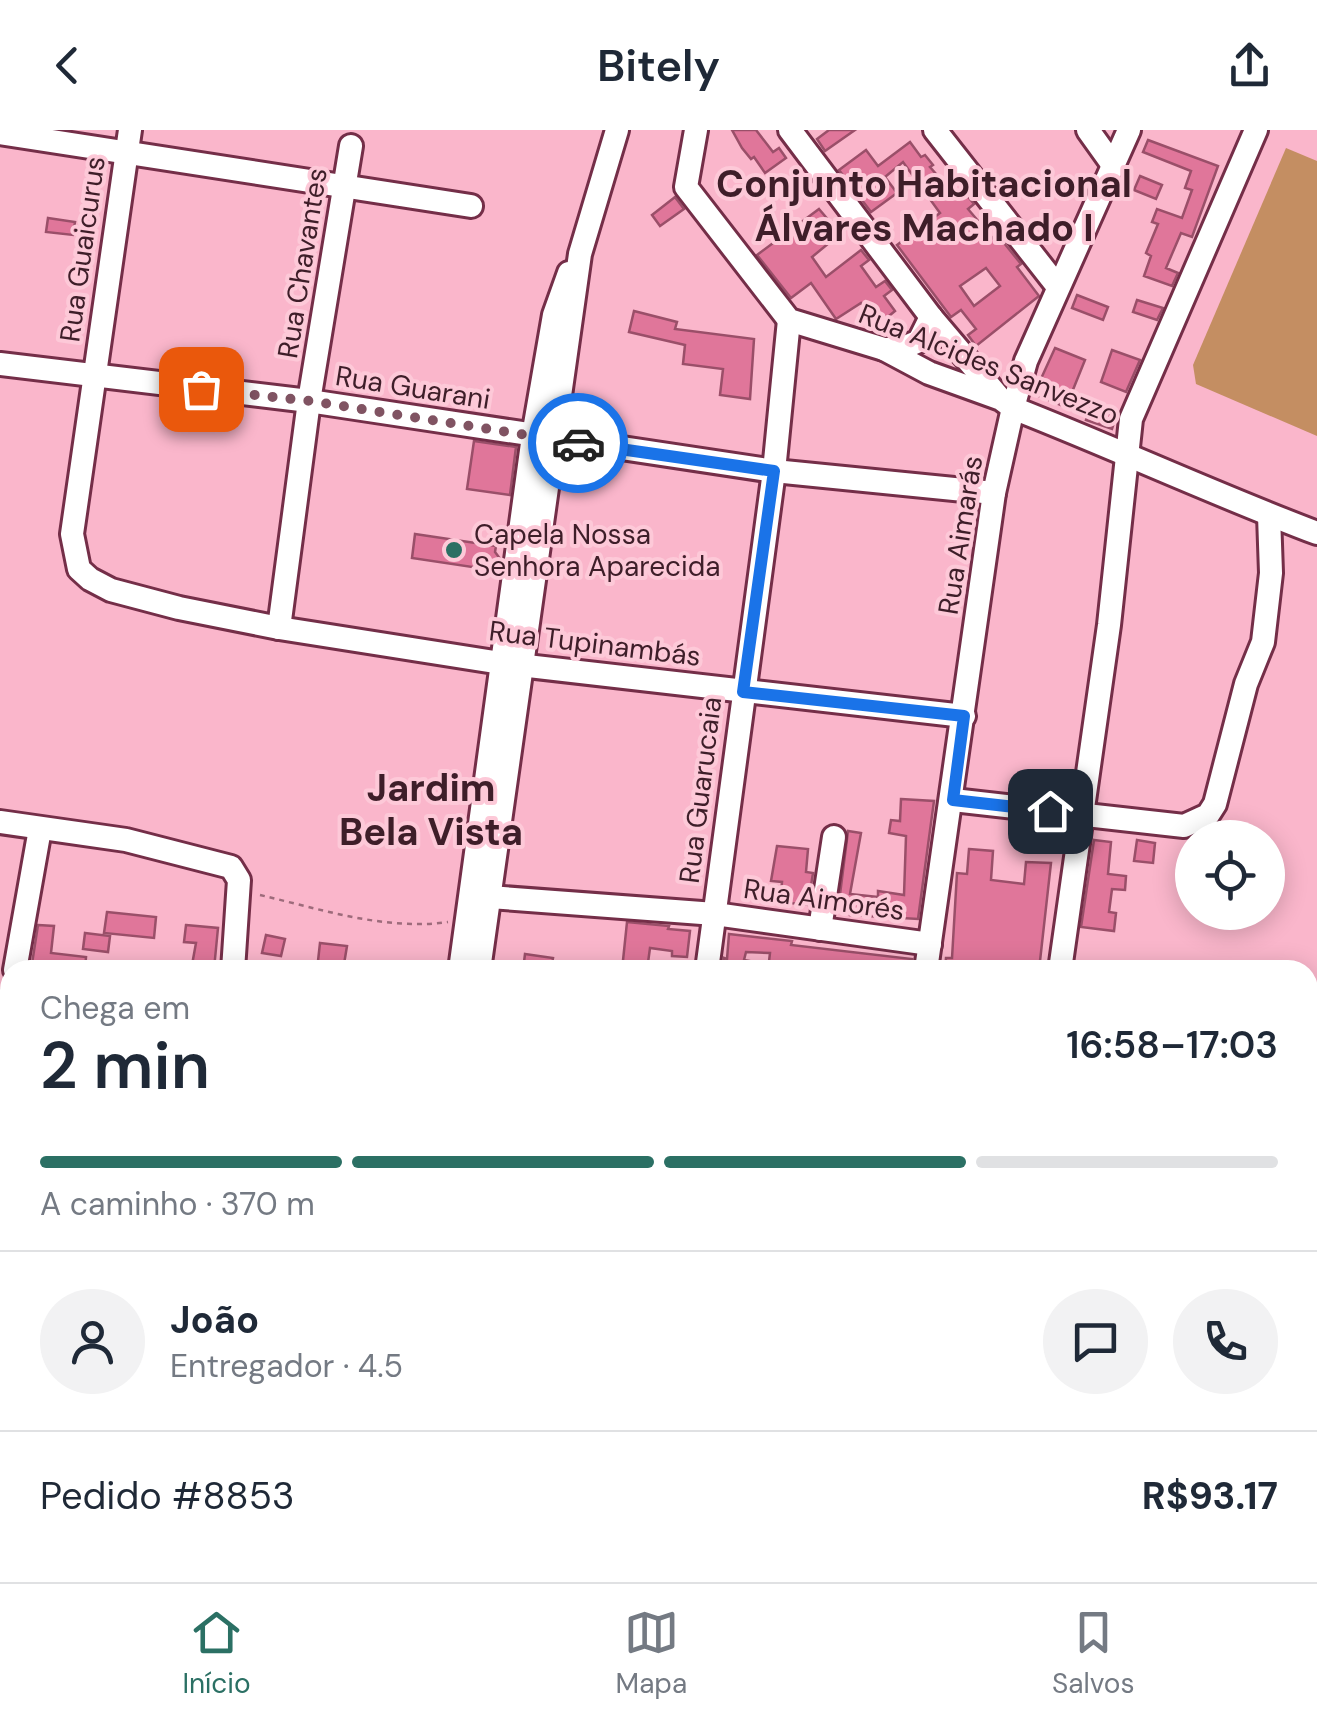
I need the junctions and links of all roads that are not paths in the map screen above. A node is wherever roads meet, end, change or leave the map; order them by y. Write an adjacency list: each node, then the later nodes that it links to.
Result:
1 (617, 130): 22 (street)
2 (696, 130): 16 (street)
3 (790, 130): 15 (street)
4 (935, 130): 14 (street)
5 (1088, 130): 11 (street)
6 (1129, 130): 11 (street, Rua Aimarás)
7 (1249, 131): 23 (street)
8 (0, 133): 9 (street)
9 (128, 141): 12 (street); 19 (street, Rua Guaicurus)
10 (351, 146): 12 (street, Rua Chavantes)
11 (1113, 166): 14 (street, Rua Aimarás)
12 (346, 186): 13 (street); 20 (street, Rua Chavantes)
13 (472, 206)
14 (1058, 287): 21 (street, Rua Aimarás)
15 (931, 317): 17 (street); 21 (street)
16 (789, 320): 17 (street, Rua Alcides Sanvezzo); 24 (street, Rua Guarucaia)
17 (884, 350): 21 (street, Rua Alcides Sanvezzo)
18 (0, 364): 19 (street, Rua Guarani)
19 (93, 377): 20 (street, Rua Guarani); 28 (street, Rua Guaicurus)
20 (310, 401): 22 (street, Rua Guarani); 28 (street, Rua Chavantes)
21 (1007, 403): 23 (street, Rua Alcides Sanvezzo); 25 (street, Rua Aimarás)
22 (544, 438): 24 (street, Rua Guarani); 29 (street)
23 (1127, 453): 26 (street, Rua Alcides Sanvezzo); 33 (street)
24 (774, 471): 25 (street, Rua Guarani); 30 (street, Rua Guarucaia)
25 (994, 493): 31 (street, Rua Aimarás)
26 (1270, 515): 27 (street, Rua Alcides Sanvezzo); 33 (street)
27 (1317, 533)
28 (279, 628): 29 (street, Rua Tupinambás)
29 (512, 664): 30 (street, Rua Tupinambás); 37 (street)
30 (743, 692): 31 (street, Rua Tupinambás); 38 (street, Rua Guarucaia)
31 (964, 716): 32 (street, Rua Aimarás)
32 (953, 800): 33 (street); 40 (street, Rua Aimarás)
33 (1083, 815): 47 (street)
34 (0, 822): 35 (street)
35 (40, 829): 41 (street); 42 (street)
36 (834, 837): 39 (street)
37 (476, 903): 38 (street, Rua Aimorés); 43 (street); 44 (street)
38 (714, 914): 39 (street, Rua Aimorés); 45 (street, Rua Guarucaia)
39 (820, 929): 40 (street, Rua Aimorés)
40 (930, 944): 46 (street, Rua Aimarás)
41 (17, 960)
42 (233, 960)
43 (462, 960)
44 (479, 960)
45 (708, 960)
46 (928, 960)
47 (1061, 960)

